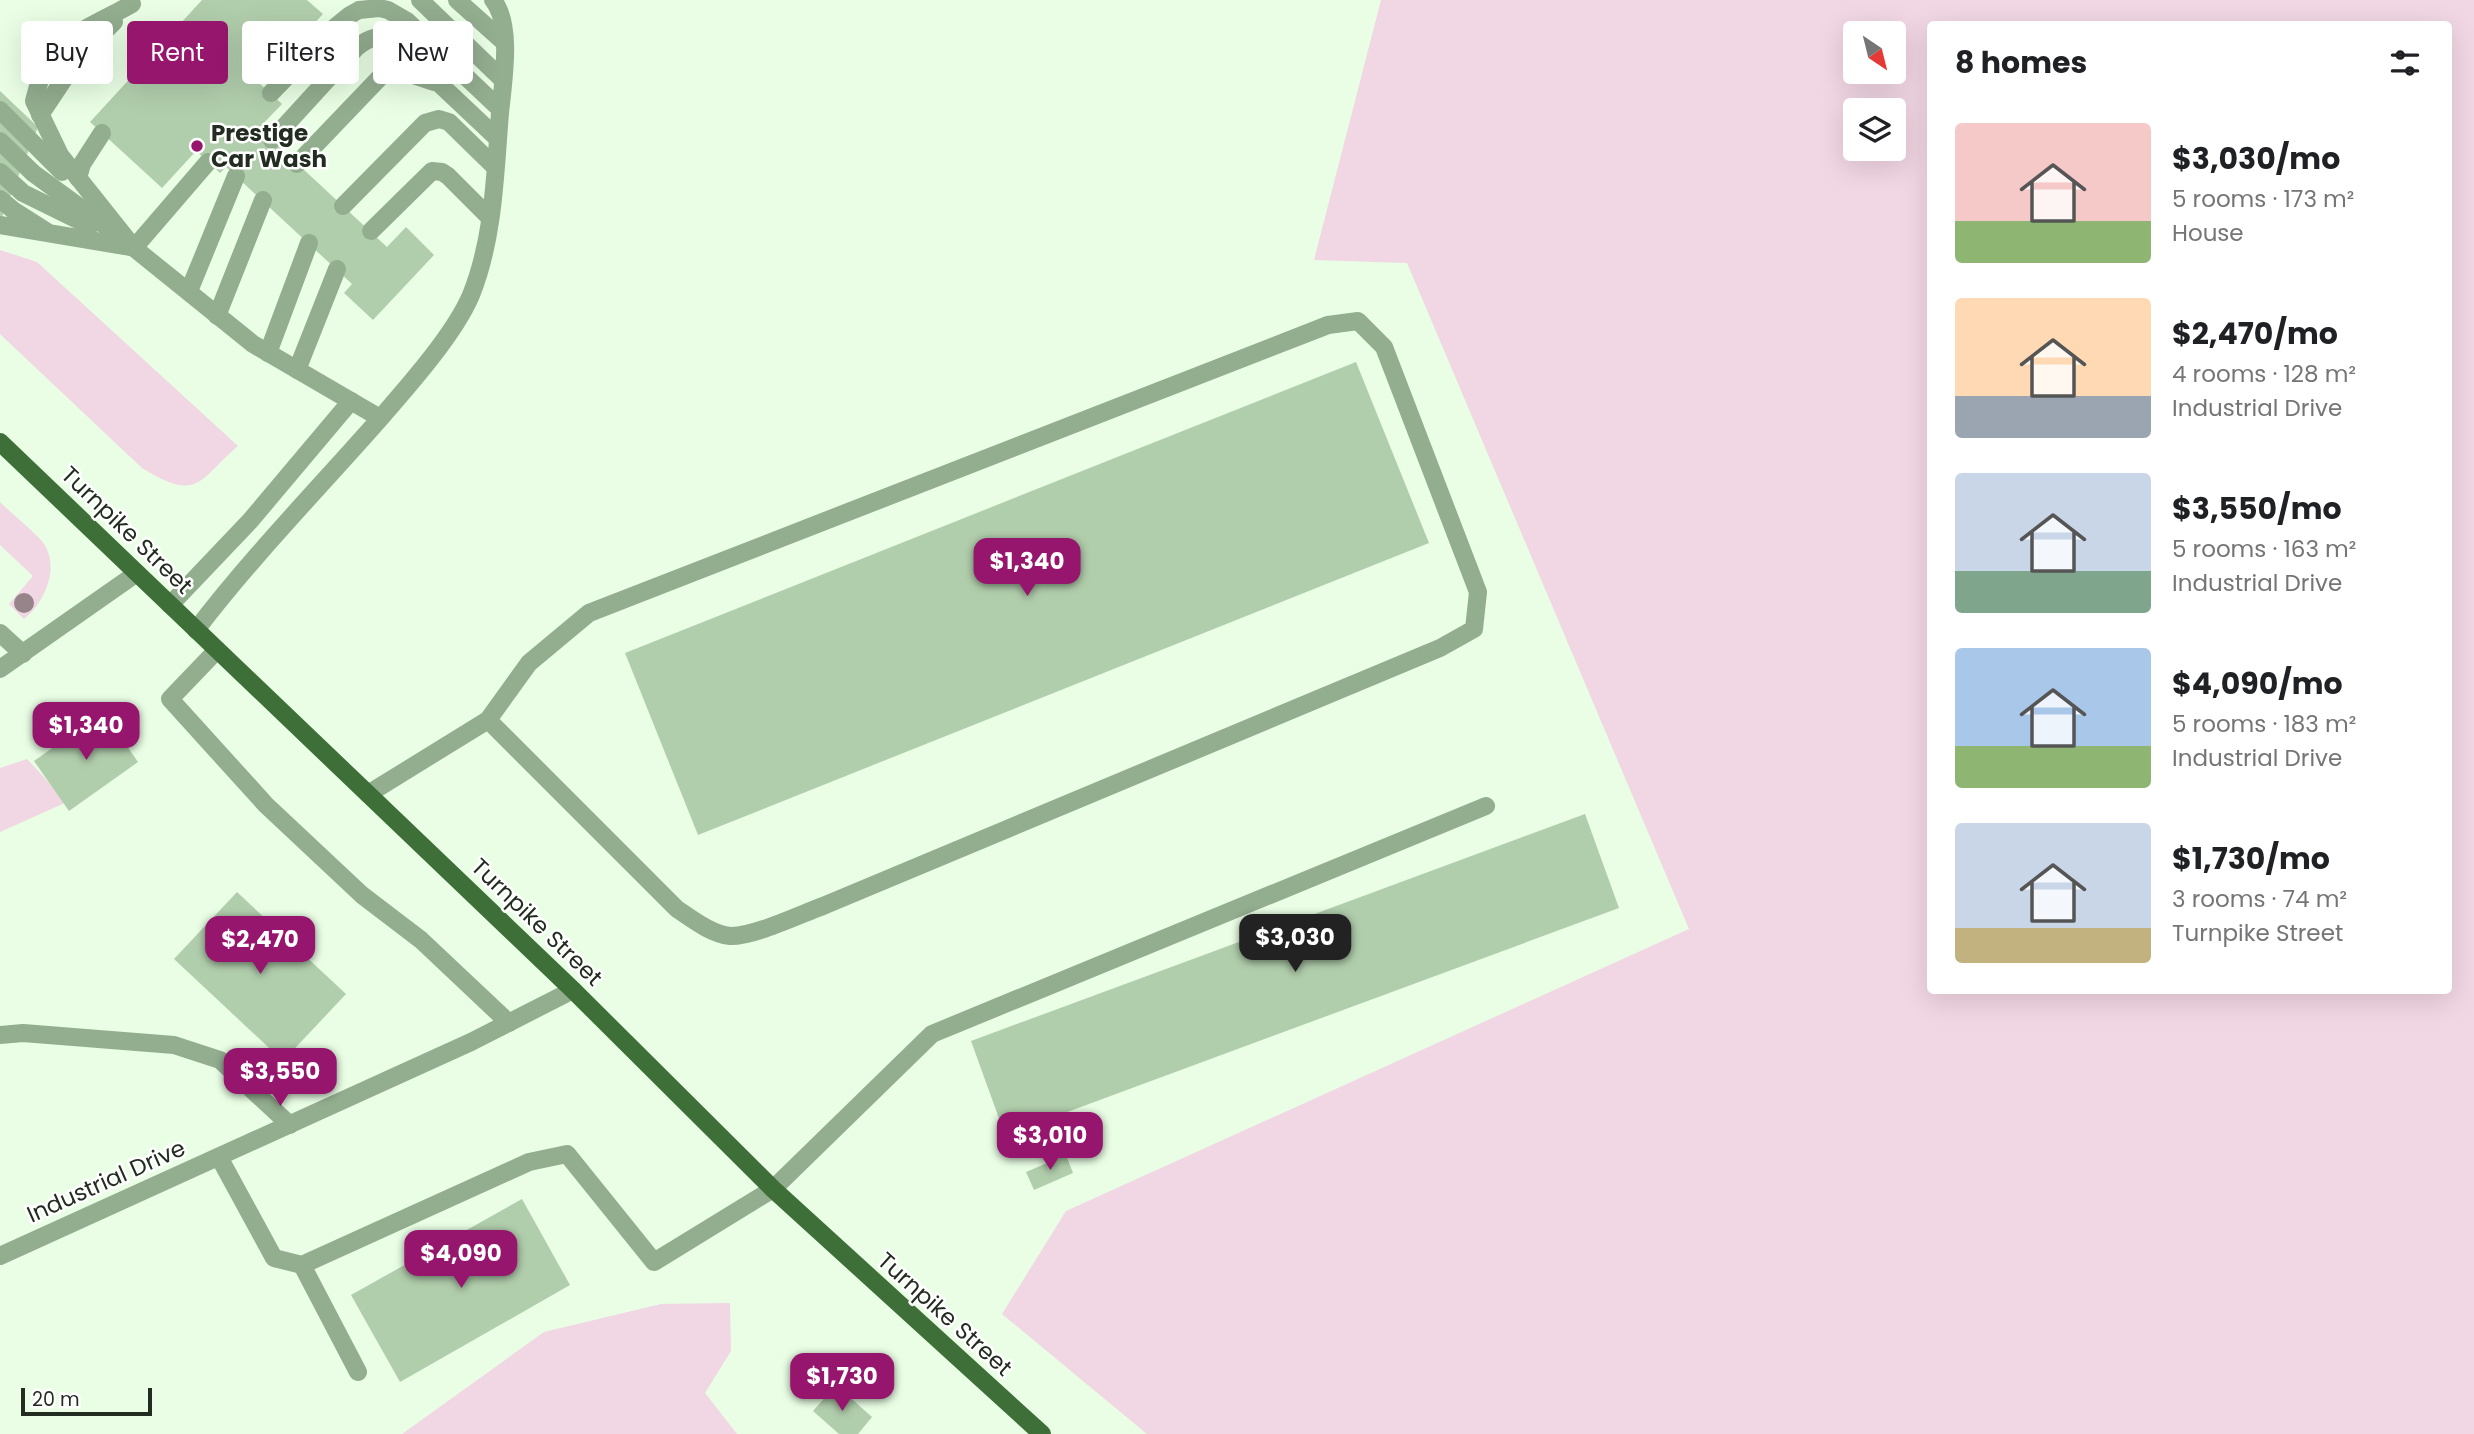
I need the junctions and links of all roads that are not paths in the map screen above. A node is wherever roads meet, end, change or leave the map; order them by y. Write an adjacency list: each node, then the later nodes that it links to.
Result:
1 (420, 0): 6 (street)
2 (457, 0): 5 (street)
3 (493, 0): 5 (street)
4 (135, 2): 11 (street); 11 (street)
5 (504, 42): 6 (street)
6 (502, 79): 9 (street)
7 (440, 85): 13 (street); 15 (street); 17 (street)
8 (271, 93): 9 (street)
9 (500, 109): 13 (street)
10 (0, 110): 30 (street)
11 (40, 115): 21 (street)
12 (102, 133): 21 (street)
13 (498, 139): 18 (street)
14 (0, 141): 30 (street)
15 (272, 141)
16 (208, 162): 30 (street)
17 (298, 164)
18 (495, 167): 24 (street); 25 (street)
19 (0, 172): 30 (street)
20 (236, 176): 32 (street)
21 (78, 178): 30 (street)
22 (0, 199): 28 (street)
23 (262, 201): 33 (street)
24 (343, 206)
25 (490, 218): 27 (street); 37 (street)
26 (0, 225): 28 (street)
27 (371, 231)
28 (54, 236): 30 (street)
29 (309, 243): 34 (street)
30 (134, 248): 32 (street)
31 (337, 270): 35 (street)
32 (189, 291): 33 (street)
33 (218, 316): 34 (street)
34 (268, 353): 35 (street)
35 (297, 370): 36 (street)
36 (351, 401): 37 (street); 40 (street)
37 (380, 418): 41 (street)
38 (0, 442): 39 (main road, Turnpike Street)
39 (137, 573): 40 (main road, Turnpike Street); 44 (street)
40 (170, 605): 41 (main road, Turnpike Street)
41 (196, 630): 43 (main road, Turnpike Street)
42 (0, 633): 44 (street)
43 (217, 650): 47 (main road, Turnpike Street); 50 (street)
44 (23, 654): 45 (street)
45 (0, 669)
46 (488, 720): 46 (street); 47 (street)
47 (368, 794): 49 (main road, Turnpike Street)
48 (1486, 806): 54 (street)
49 (573, 990): 50 (street, Industrial Drive); 54 (main road, Turnpike Street)
50 (509, 1023): 52 (street, Industrial Drive)
51 (0, 1035): 52 (street)
52 (290, 1125): 53 (street, Industrial Drive)
53 (219, 1157): 55 (street, Industrial Drive); 56 (street)
54 (773, 1189): 56 (street); 58 (main road, Turnpike Street)
55 (0, 1256)
56 (302, 1265): 57 (street)
57 (358, 1372)
58 (1042, 1434)

